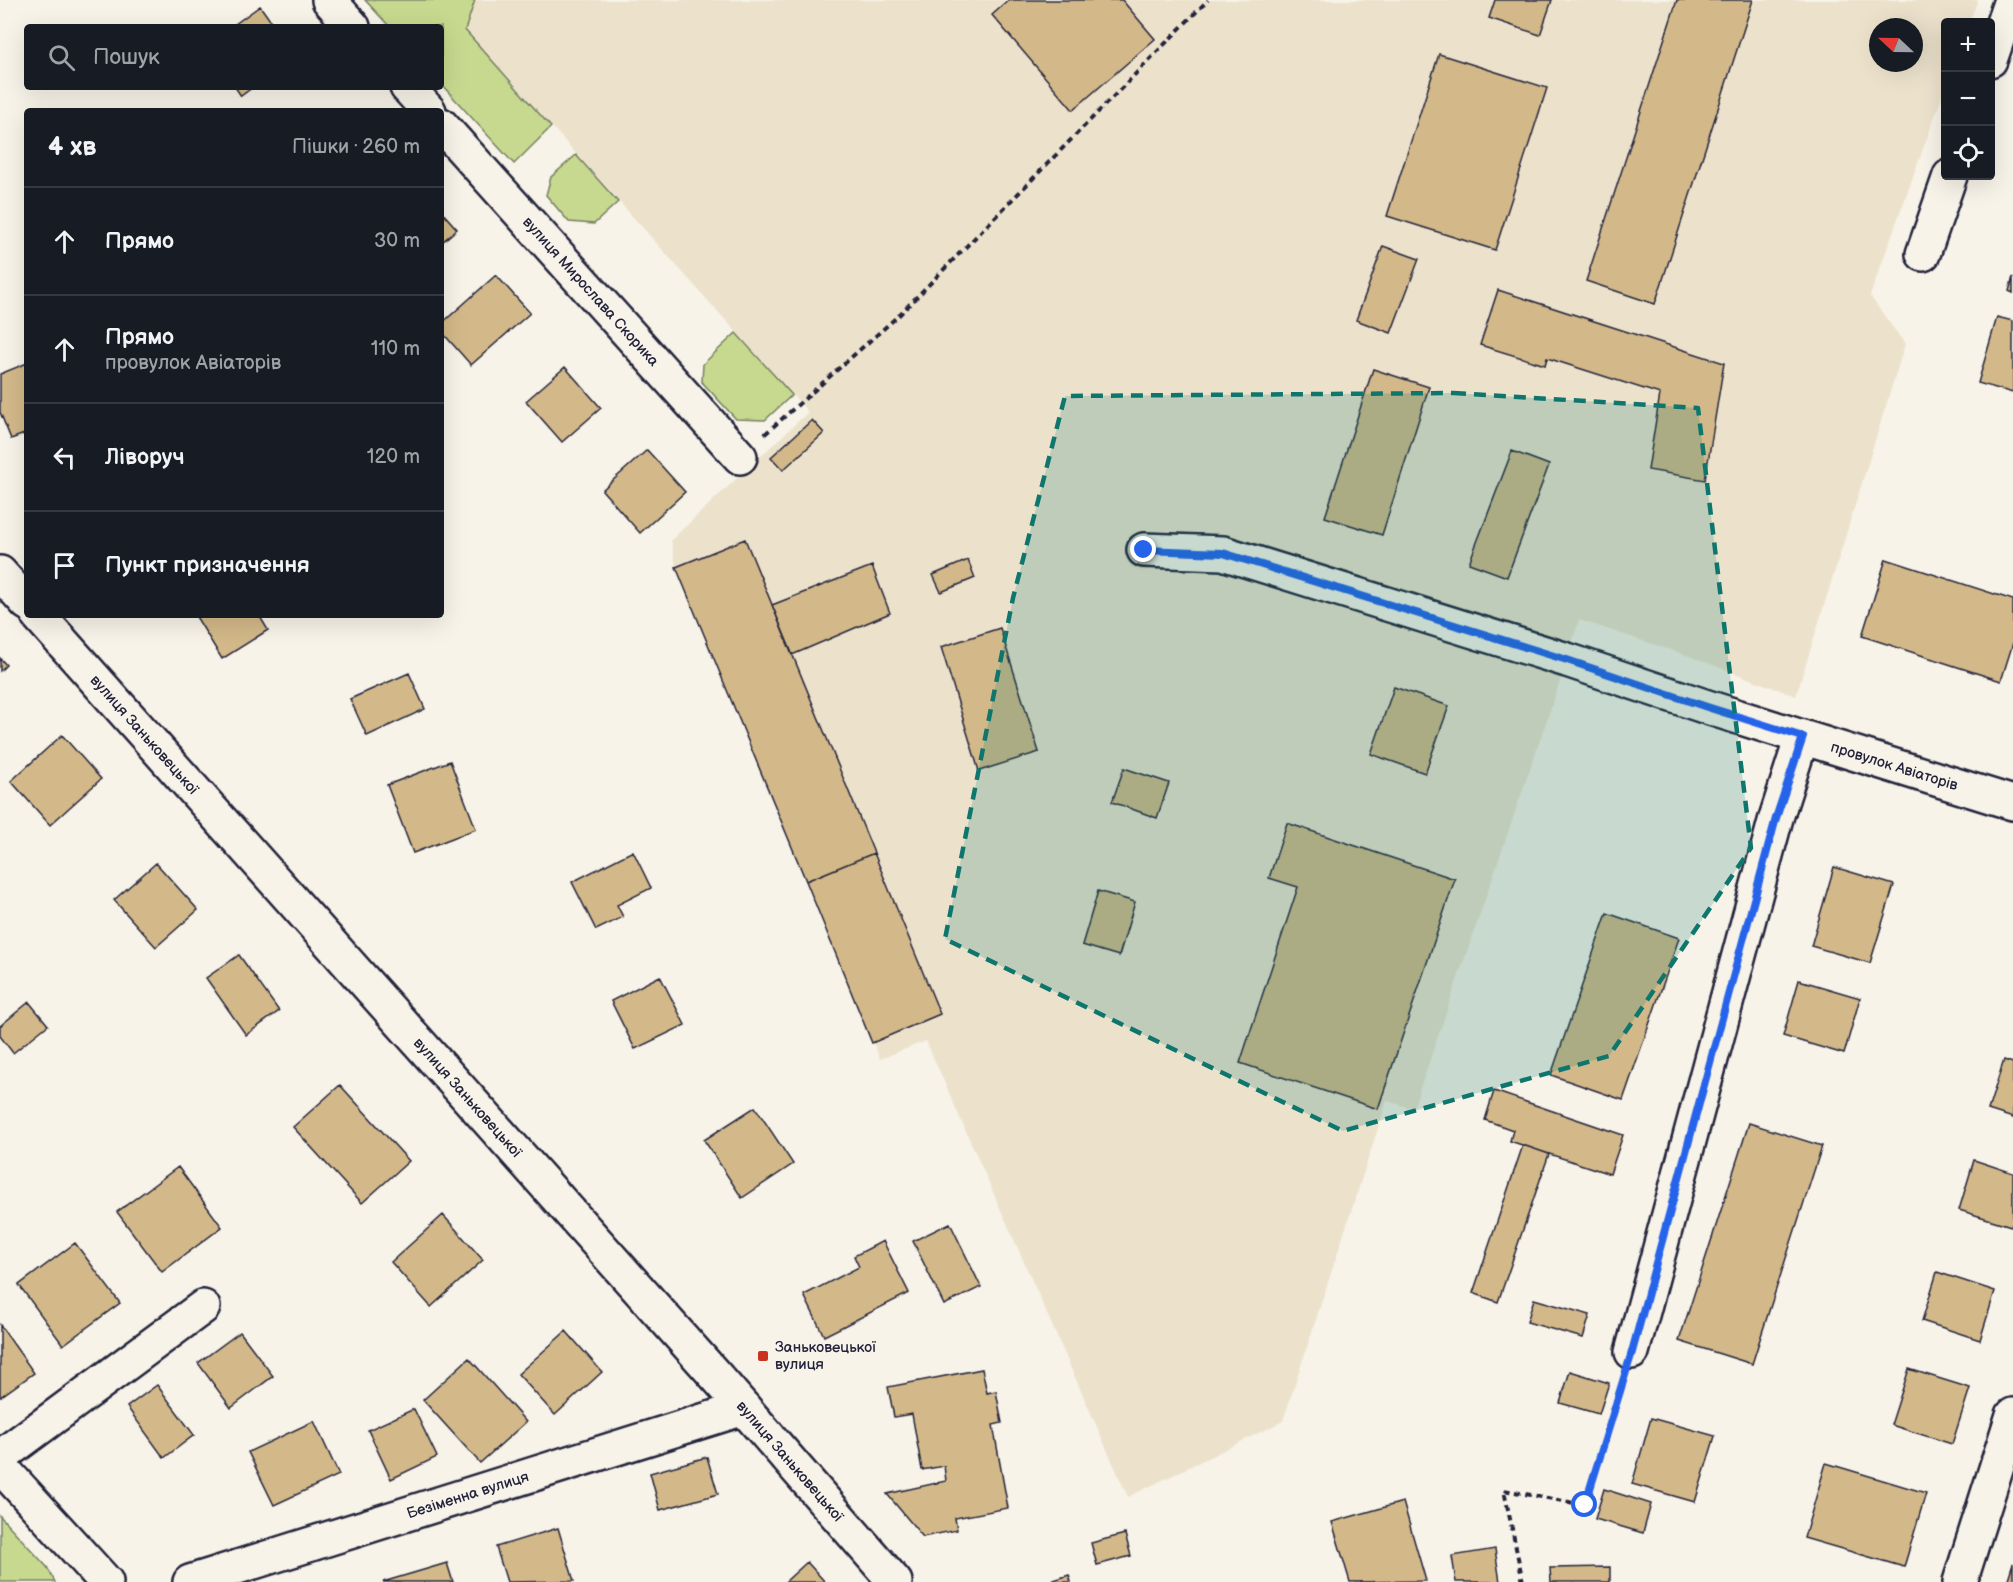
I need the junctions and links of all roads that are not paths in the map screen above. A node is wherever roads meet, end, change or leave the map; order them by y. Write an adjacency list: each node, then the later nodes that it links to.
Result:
1 (329, 0): 3 (street)
2 (2011, 0): 4 (street)
3 (350, 24)
4 (1995, 46)
5 (410, 90): 6 (street)
6 (426, 108)
7 (444, 127): 10 (street, вулиця Мирослава Скорика)
8 (1949, 180): 9 (street)
9 (1923, 254)
10 (740, 457)
11 (1144, 550): 15 (street, провулок Авіаторів)
12 (0, 573): 13 (street)
13 (24, 600)
14 (41, 618): 19 (street, вулиця Заньковецької)
15 (1803, 737): 16 (street, провулок Авіаторів); 18 (street)
16 (2013, 803)
17 (203, 1307): 21 (street)
18 (1632, 1352)
19 (744, 1408): 24 (street, Безіменна вулиця); 25 (street, вулиця Заньковецької)
20 (2013, 1415): 26 (street)
21 (0, 1457)
22 (0, 1466): 23 (street)
23 (106, 1582)
24 (190, 1582)
25 (894, 1582)
26 (1960, 1582)

